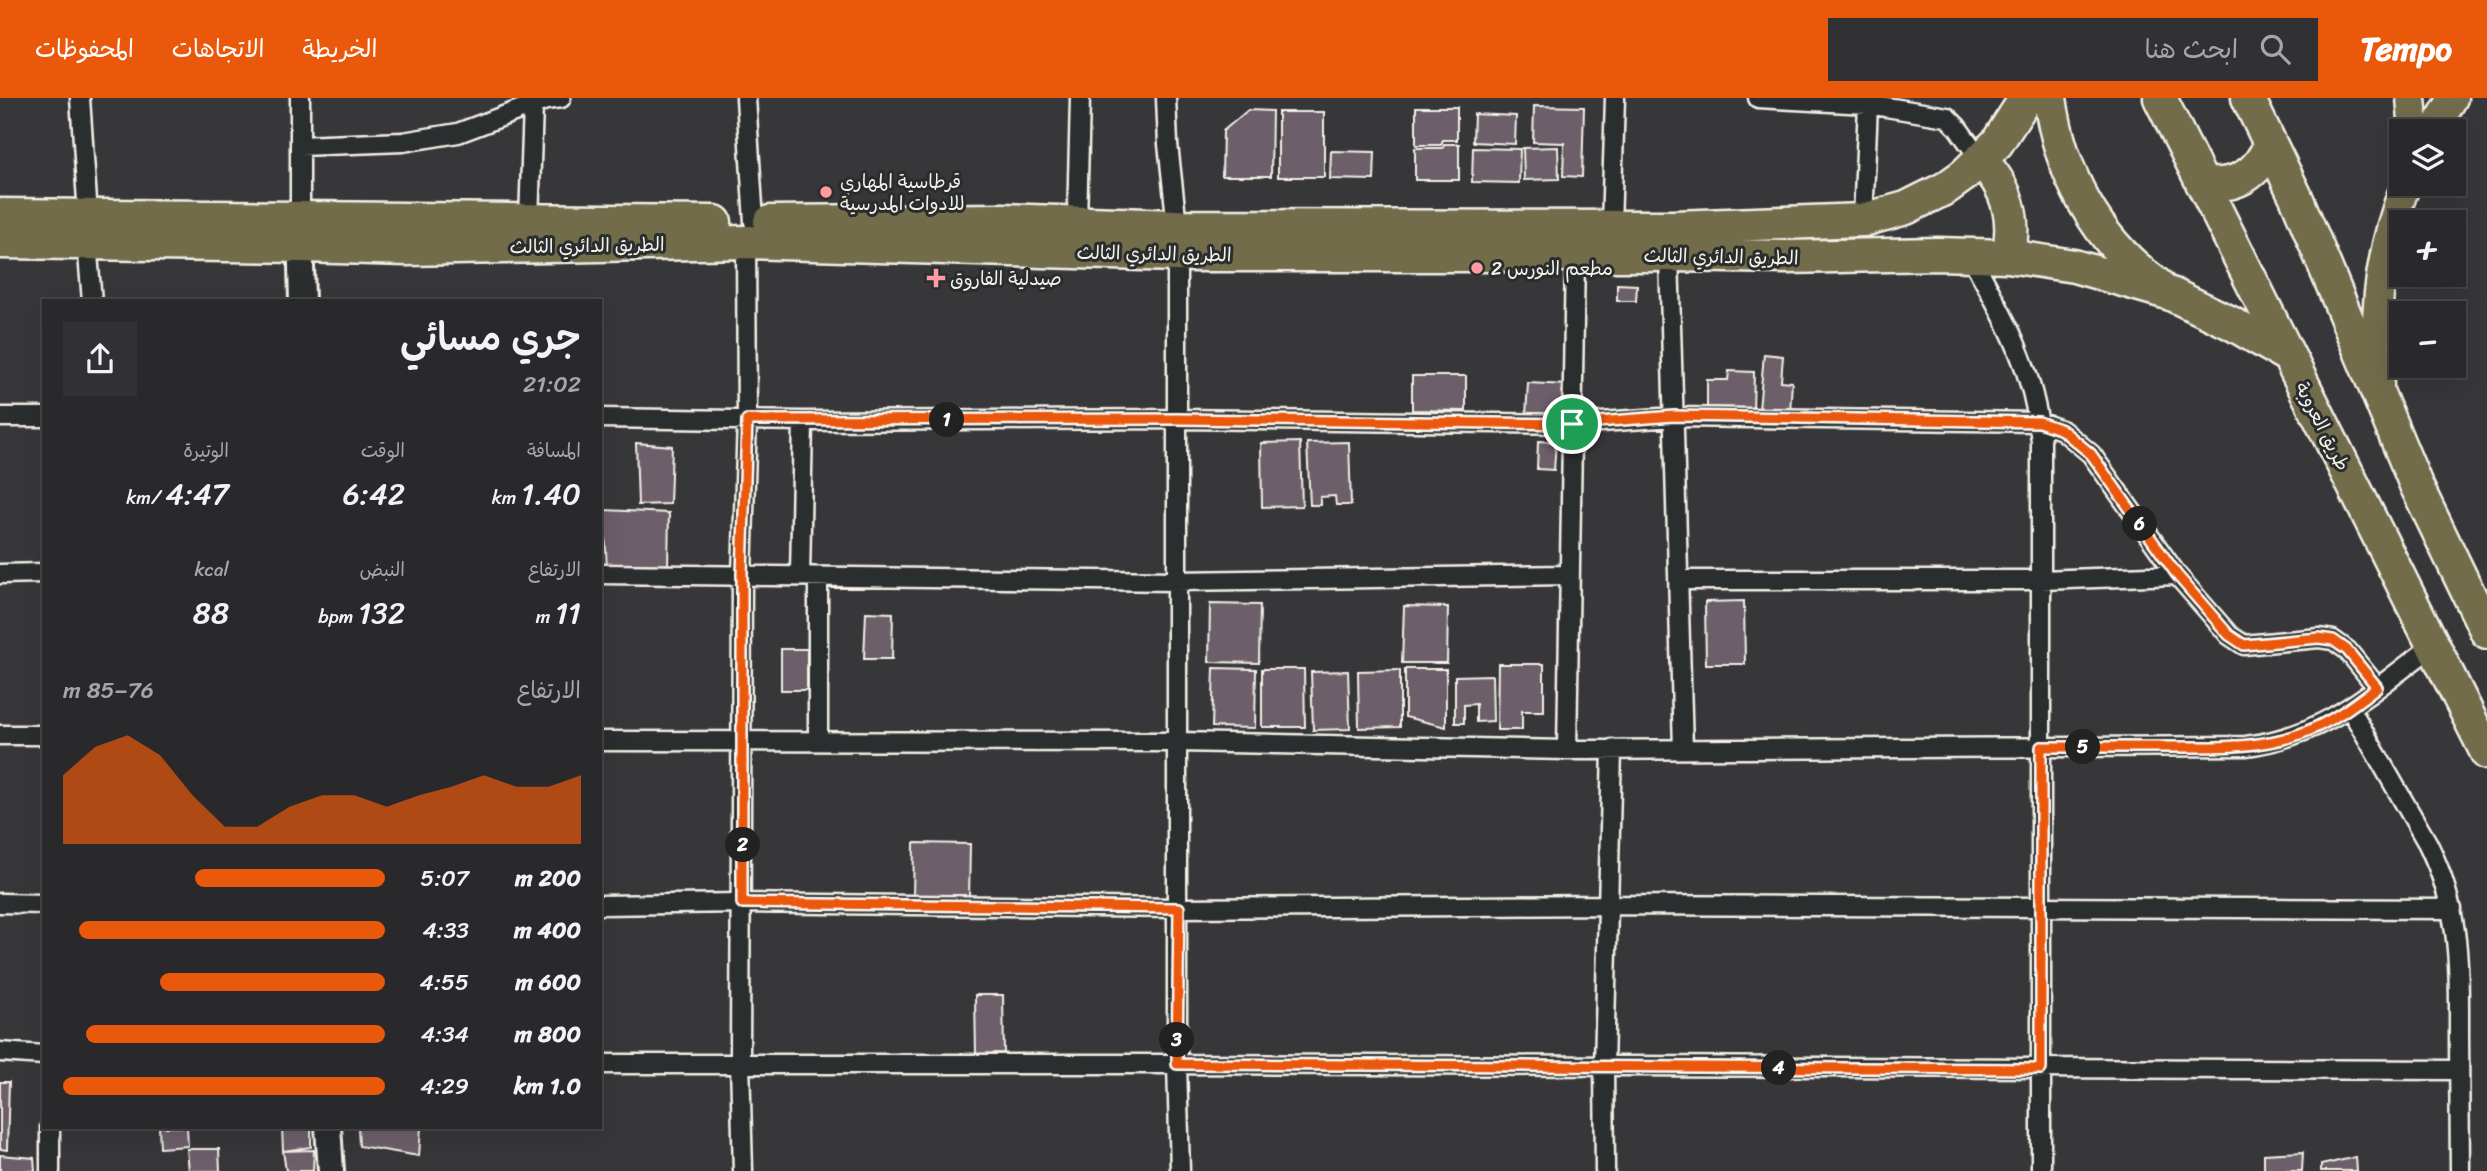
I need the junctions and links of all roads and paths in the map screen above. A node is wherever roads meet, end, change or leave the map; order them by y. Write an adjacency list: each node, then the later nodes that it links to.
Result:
1 (80, 98): 29 (street)
2 (300, 98): 20 (street)
3 (561, 98): 16 (street)
4 (746, 98): 31 (street)
5 (1080, 98): 27 (street)
6 (1166, 98): 32 (street)
7 (1615, 98): 28 (street)
8 (1758, 98): 15 (street)
9 (2026, 98): 21 (highway, الطريق الدائري الثالث)
10 (2050, 98): 38 (highway)
11 (2160, 98): 22 (highway, طريق العروبة)
12 (2248, 98): 19 (highway)
13 (2411, 98): 17 (main road)
14 (2453, 98): 18 (main road)
15 (1868, 104): 21 (street); 26 (street)
16 (533, 106): 20 (street); 25 (street)
17 (2413, 119)
18 (2441, 119)
19 (2270, 144): 22 (highway); 42 (highway)
20 (300, 146): 30 (street)
21 (1981, 160): 26 (highway, الطريق الدائري الثالث); 37 (highway)
22 (2202, 183): 41 (highway, طريق العروبة)
23 (2402, 196): 42 (main road)
24 (0, 215): 29 (highway, الطريق الدائري الثالث)
25 (528, 220): 30 (highway, الطريق الدائري الثالث); 31 (highway, الطريق الدائري الثالث)
26 (1863, 220): 28 (highway, الطريق الدائري الثالث)
27 (1077, 223): 31 (highway, الطريق الدائري الثالث); 32 (highway, الطريق الدائري الثالث)
28 (1611, 226): 32 (highway, الطريق الدائري الثالث)
29 (88, 229): 30 (highway, الطريق الدائري الثالث); 33 (highway, الطريق الدائري الثالث); 39 (street)
30 (300, 232): 31 (highway, الطريق الدائري الثالث); 40 (street)
31 (750, 232): 32 (highway, الطريق الدائري الثالث); 48 (street)
32 (1177, 240): 34 (highway, الطريق الدائري الثالث); 47 (street)
33 (0, 242)
34 (1575, 255): 35 (highway, الطريق الدائري الثالث); 51 (street)
35 (1669, 255): 36 (highway, الطريق الدائري الثالث); 43 (street)
36 (1970, 255): 37 (highway, الطريق الدائري الثالث); 50 (street)
37 (2008, 256): 38 (highway, الطريق الدائري الثالث)
38 (2171, 294): 41 (highway, الطريق الدائري الثالث)
39 (92, 299)
40 (302, 299)
41 (2288, 356): 64 (highway, طريق العروبة)
42 (2380, 395): 63 (highway)
43 (1674, 416): 50 (street); 51 (street); 61 (street)
44 (0, 417): 45 (street)
45 (42, 417)
46 (602, 418): 48 (street)
47 (1176, 419): 49 (street); 51 (street); 60 (street)
48 (747, 420): 49 (street); 55 (street)
49 (803, 421): 58 (street)
50 (2039, 422): 57 (street); 62 (street)
51 (1572, 424): 56 (street)
52 (42, 573): 53 (street)
53 (0, 574)
54 (602, 574): 55 (street)
55 (742, 575): 58 (street); 70 (street)
56 (1569, 575): 60 (street); 76 (street)
57 (2177, 575): 62 (street); 65 (street)
58 (800, 576): 59 (street)
59 (818, 577): 60 (street); 71 (street)
60 (1176, 580): 72 (street)
61 (1679, 580): 62 (street); 75 (street)
62 (2041, 580): 73 (street)
63 (2487, 632)
64 (2434, 645): 65 (street); 77 (highway, طريق العروبة)
65 (2377, 687): 66 (street)
66 (2350, 708): 73 (street); 85 (street)
67 (0, 735): 68 (street)
68 (42, 735)
69 (602, 741): 70 (street)
70 (743, 741): 71 (street); 79 (street)
71 (818, 741): 72 (street)
72 (1177, 742): 76 (street); 84 (street)
73 (2041, 747): 75 (street); 83 (street)
74 (1612, 749): 75 (street); 76 (street); 82 (street)
75 (1684, 749)
76 (1567, 750)
77 (2487, 753)
78 (0, 903): 80 (street)
79 (742, 903): 81 (street); 84 (street); 88 (street)
80 (42, 904)
81 (602, 905)
82 (1608, 905): 83 (street); 84 (street); 91 (street)
83 (2041, 907): 85 (street); 92 (street)
84 (1179, 908): 90 (street)
85 (2452, 909): 93 (street)
86 (0, 1052): 87 (street)
87 (42, 1055)
88 (740, 1063): 89 (street); 90 (street); 98 (street)
89 (602, 1064)
90 (1177, 1064): 91 (street); 99 (street)
91 (1604, 1067): 92 (street); 100 (street)
92 (2041, 1069): 93 (street); 101 (street)
93 (2459, 1070): 102 (street)
94 (50, 1129): 96 (street)
95 (328, 1129): 97 (street)
96 (50, 1171)
97 (331, 1171)
98 (743, 1171)
99 (1180, 1171)
100 (1605, 1171)
101 (2040, 1171)
102 (2460, 1171)

